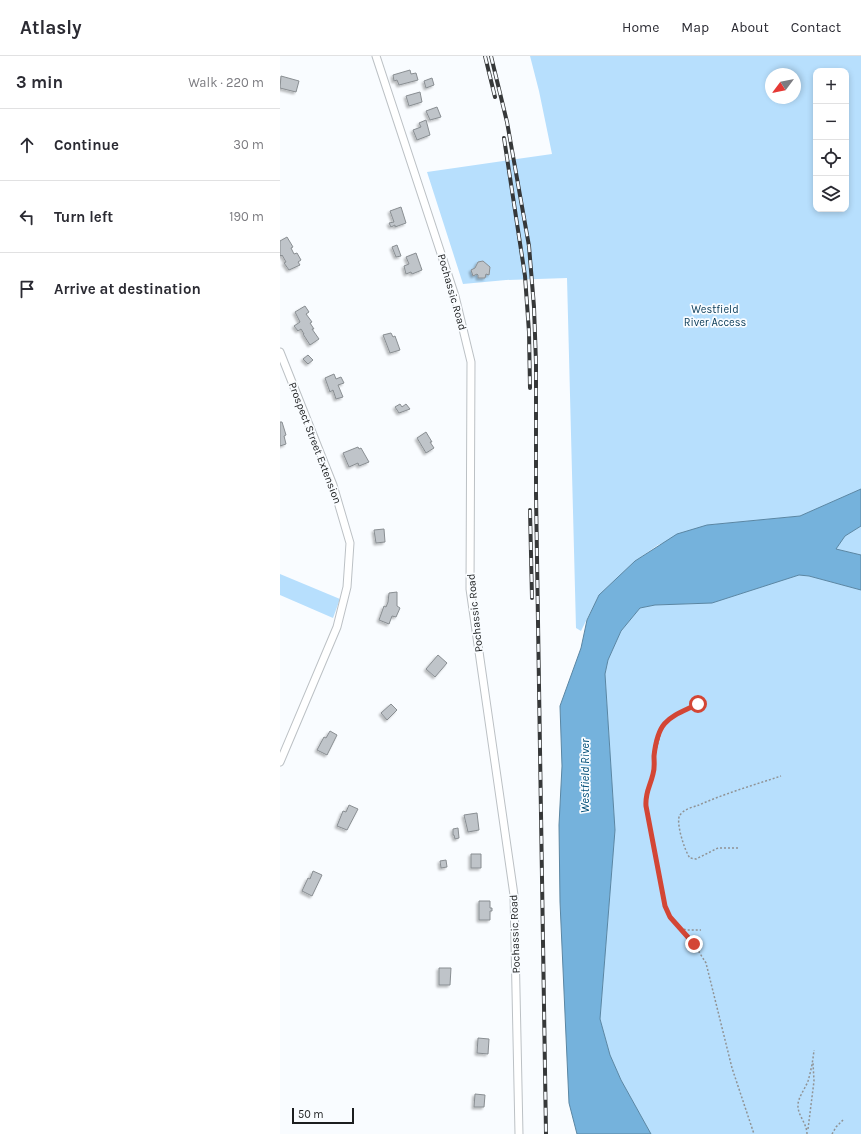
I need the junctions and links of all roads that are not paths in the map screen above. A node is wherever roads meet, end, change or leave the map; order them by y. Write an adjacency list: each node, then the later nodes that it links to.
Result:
1 (376, 56): 4 (street, Pochassic Road)
2 (280, 352): 3 (street, Prospect Street Extension)
3 (280, 762)
4 (519, 1134)

